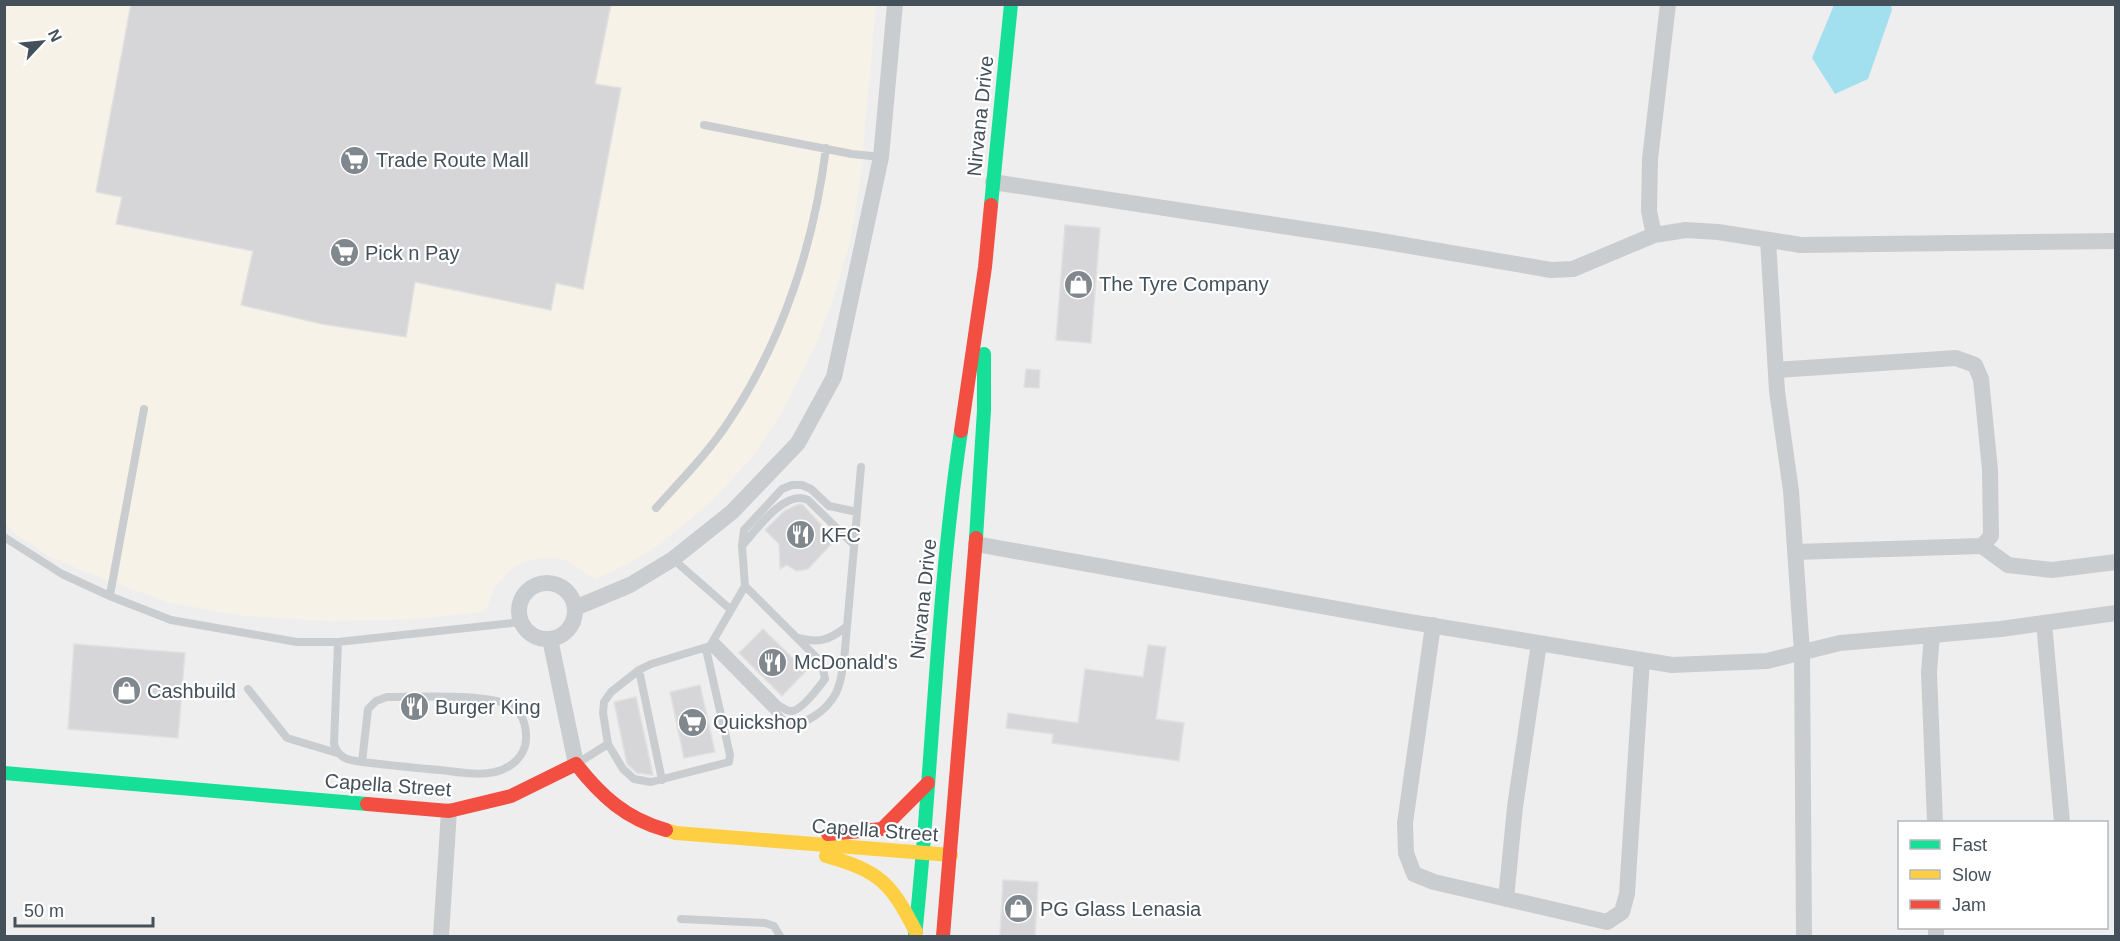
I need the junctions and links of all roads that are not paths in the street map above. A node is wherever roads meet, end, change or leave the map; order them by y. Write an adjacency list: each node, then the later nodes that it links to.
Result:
1 (895, 4): 6 (street)
2 (1011, 4): 7 (main road, Nirvana Drive)
3 (1668, 4): 8 (street)
4 (704, 125): 5 (lane)
5 (826, 148): 6 (lane); 15 (lane)
6 (882, 157): 23 (street)
7 (993, 182): 8 (street); 11 (main road, Nirvana Drive)
8 (1654, 235): 9 (street)
9 (1768, 240): 10 (street); 12 (street)
10 (2115, 241)
11 (985, 267): 18 (main road, Nirvana Drive); 50 (main road, Nirvana Drive)
12 (1776, 370): 21 (street); 22 (street)
13 (144, 409): 26 (lane)
14 (861, 467): 16 (lane)
15 (656, 508)
16 (857, 512): 19 (lane); 20 (lane)
17 (4, 537): 26 (lane)
18 (976, 544): 32 (street); 56 (main road, Nirvana Drive)
19 (854, 545): 20 (lane); 33 (lane)
20 (742, 546): 25 (lane)
21 (1982, 546): 22 (street); 24 (street)
22 (1795, 552): 40 (street)
23 (674, 559): 27 (street); 28 (lane)
24 (2115, 562)
25 (745, 586): 28 (lane); 35 (lane)
26 (112, 597): 37 (lane)
27 (575, 608): 30 (street); 36 (street)
28 (730, 609): 39 (lane)
29 (2115, 613): 31 (street)
30 (521, 622): 36 (street); 37 (lane)
31 (2044, 623): 34 (street); 53 (street)
32 (1433, 625): 38 (street); 57 (street)
33 (846, 627): 35 (lane); 39 (lane)
34 (1932, 635): 40 (street); 52 (street)
35 (797, 638): 39 (lane)
36 (550, 639): 47 (street)
37 (338, 642): 45 (lane)
38 (1539, 643): 41 (street); 57 (street)
39 (710, 645): 42 (lane); 49 (lane)
40 (1802, 652): 41 (street); 63 (street)
41 (1642, 660): 57 (street)
42 (639, 670): 44 (lane); 49 (lane)
43 (248, 689): 45 (lane)
44 (608, 744): 47 (lane); 49 (lane)
45 (337, 753): 46 (lane)
46 (362, 762): 46 (lane)
47 (576, 765): 51 (main road, Capella Street); 54 (main road, Capella Street)
48 (4, 773): 51 (main road, Capella Street)
49 (662, 780)
50 (928, 783): 54 (main road); 55 (main road, Nirvana Drive)
51 (449, 812): 60 (street)
52 (1935, 821)
53 (2062, 821)
54 (765, 841): 55 (main road, Capella Street); 59 (main road)
55 (924, 853): 56 (main road, Capella Street); 59 (main road, Nirvana Drive)
56 (951, 855): 62 (main road, Nirvana Drive)
57 (1506, 899)
58 (681, 919): 61 (lane)
59 (915, 934)
60 (441, 936)
61 (780, 936)
62 (943, 936)
63 (1804, 936)

